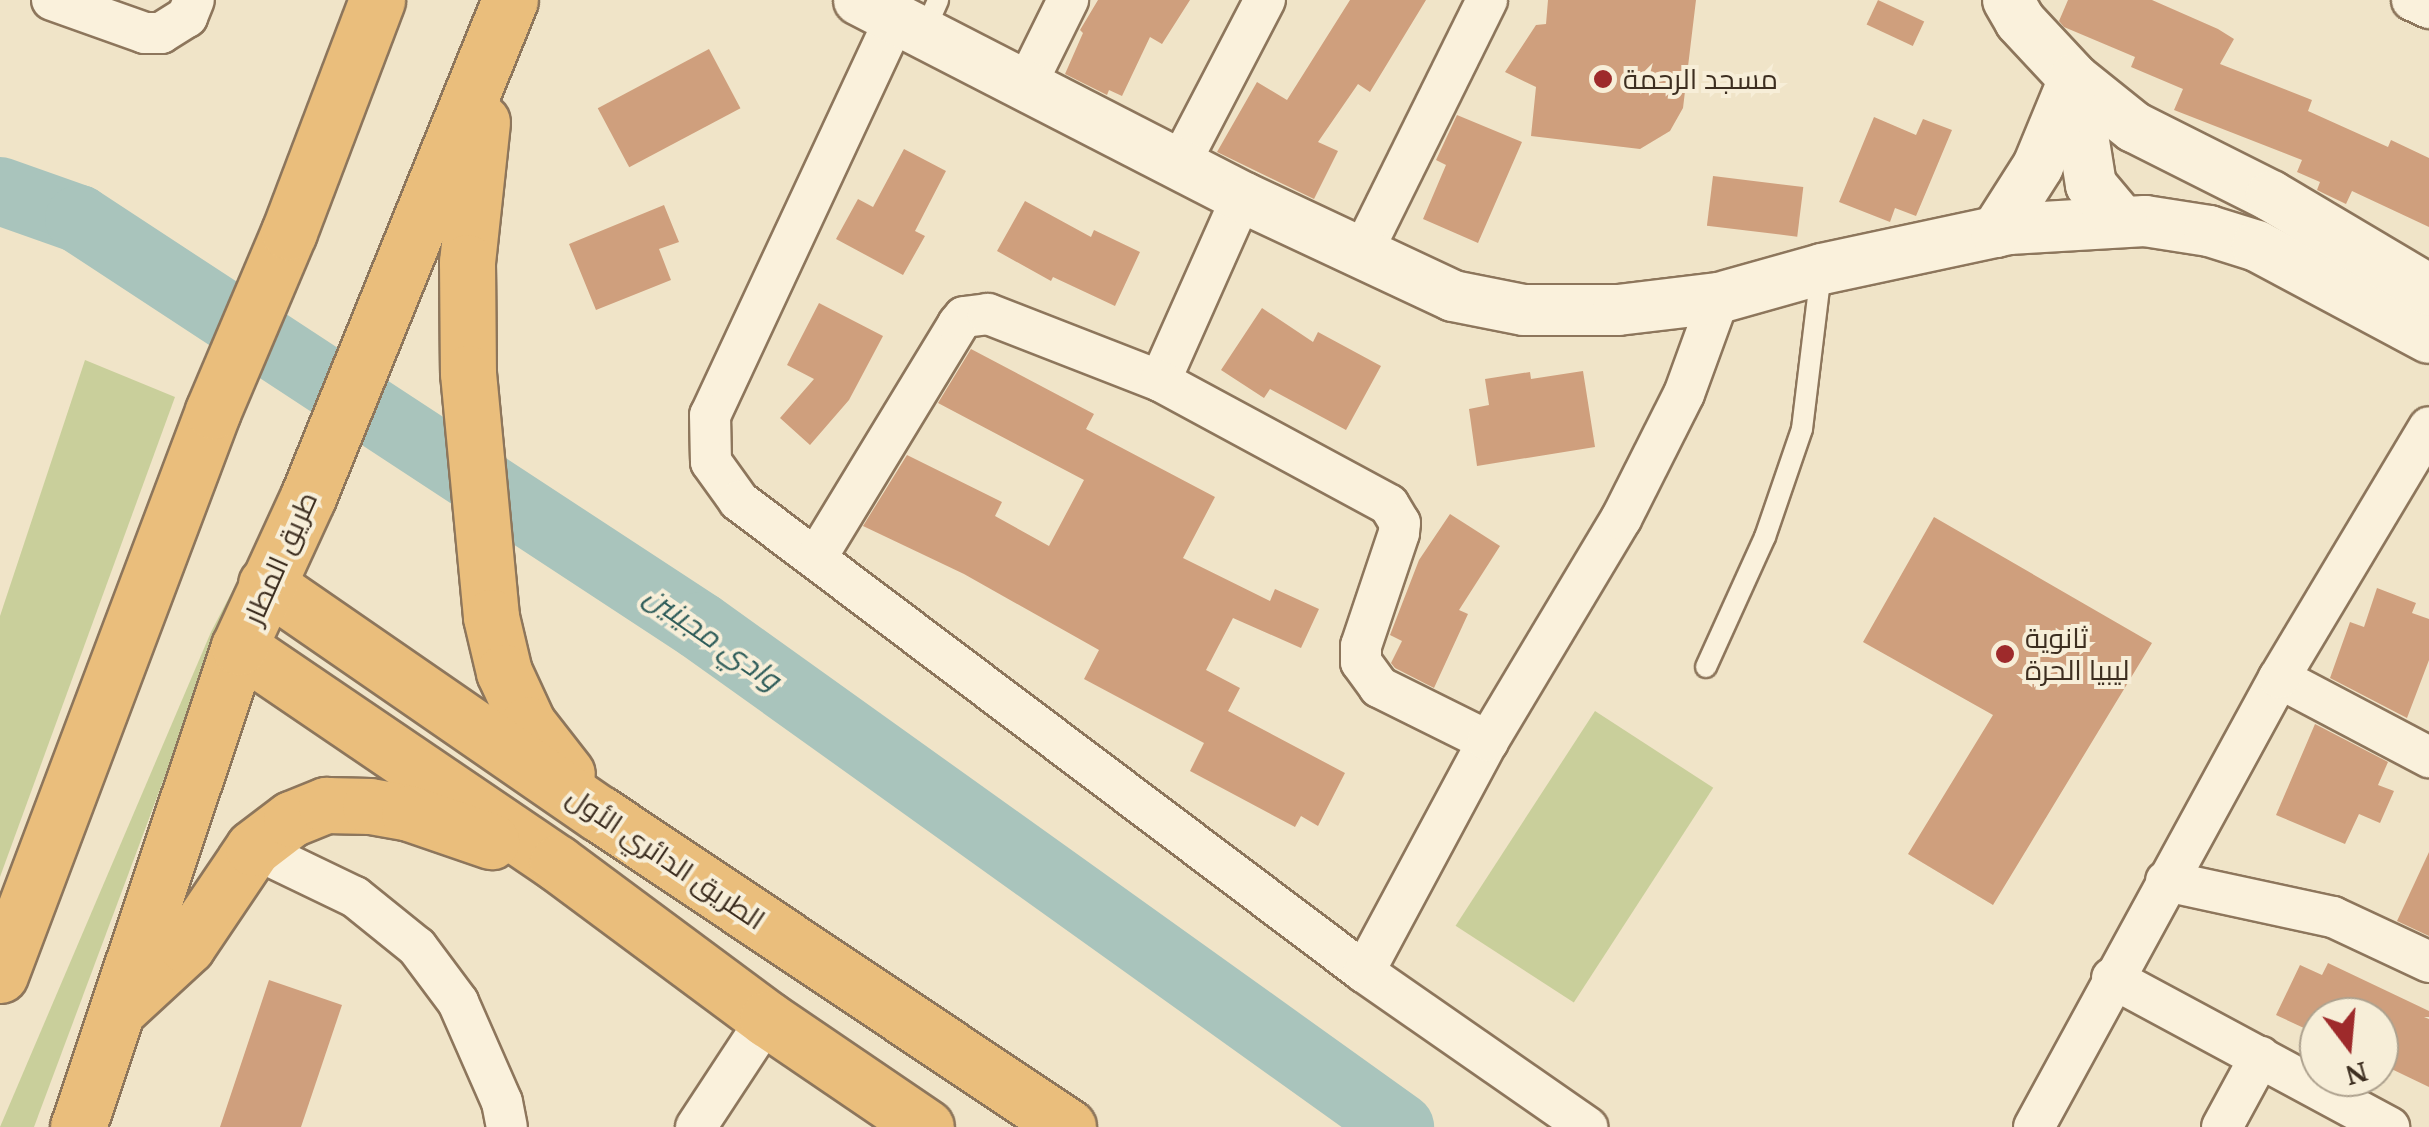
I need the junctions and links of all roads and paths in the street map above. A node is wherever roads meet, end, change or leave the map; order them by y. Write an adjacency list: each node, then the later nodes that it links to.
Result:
1 (52, 0): 2 (street)
2 (194, 0)
3 (377, 0): 39 (highway)
4 (1068, 0): 13 (street)
5 (1265, 0): 14 (street)
6 (1487, 0): 18 (street)
7 (2008, 0): 12 (street)
8 (2412, 0): 9 (street)
9 (2429, 8)
10 (904, 13): 13 (street); 26 (street)
11 (502, 25): 27 (highway, طريق المطار); 33 (highway)
12 (2074, 79): 16 (street); 17 (street); 20 (street)
13 (1027, 83): 14 (street)
14 (1180, 163): 15 (street)
15 (1242, 196): 18 (street); 23 (street)
16 (2122, 222): 17 (street); 22 (street)
17 (1996, 232): 19 (street)
18 (1362, 253): 21 (street)
19 (1822, 268): 21 (street); 29 (lane)
20 (2429, 290)
21 (1719, 298): 31 (street)
22 (2429, 338)
23 (1160, 380): 26 (street); 31 (street)
24 (2429, 427): 25 (street)
25 (2417, 477): 30 (street)
26 (816, 558): 38 (street)
27 (266, 584): 28 (highway, طريق المطار); 33 (highway, الطريق الدائري الأول)
28 (240, 647): 35 (highway); 41 (highway, طريق المطار)
29 (1706, 667)
30 (2278, 678): 32 (street); 36 (street)
31 (1488, 741): 38 (street)
32 (2429, 757)
33 (600, 814): 48 (highway, الطريق الدائري الأول)
34 (253, 848): 35 (highway); 41 (highway); 45 (street)
35 (557, 864): 42 (highway)
36 (2166, 880): 37 (street); 40 (street)
37 (2429, 962)
38 (1364, 972): 49 (street)
39 (0, 975)
40 (2112, 978): 43 (street); 50 (street)
41 (115, 1013): 44 (highway, طريق المطار)
42 (767, 1018): 46 (street); 47 (highway)
43 (2260, 1058): 51 (street); 52 (street)
44 (78, 1127)
45 (506, 1127)
46 (696, 1127)
47 (926, 1127)
48 (1068, 1127)
49 (1587, 1127)
50 (2034, 1127)
51 (2222, 1127)
52 (2388, 1127)

